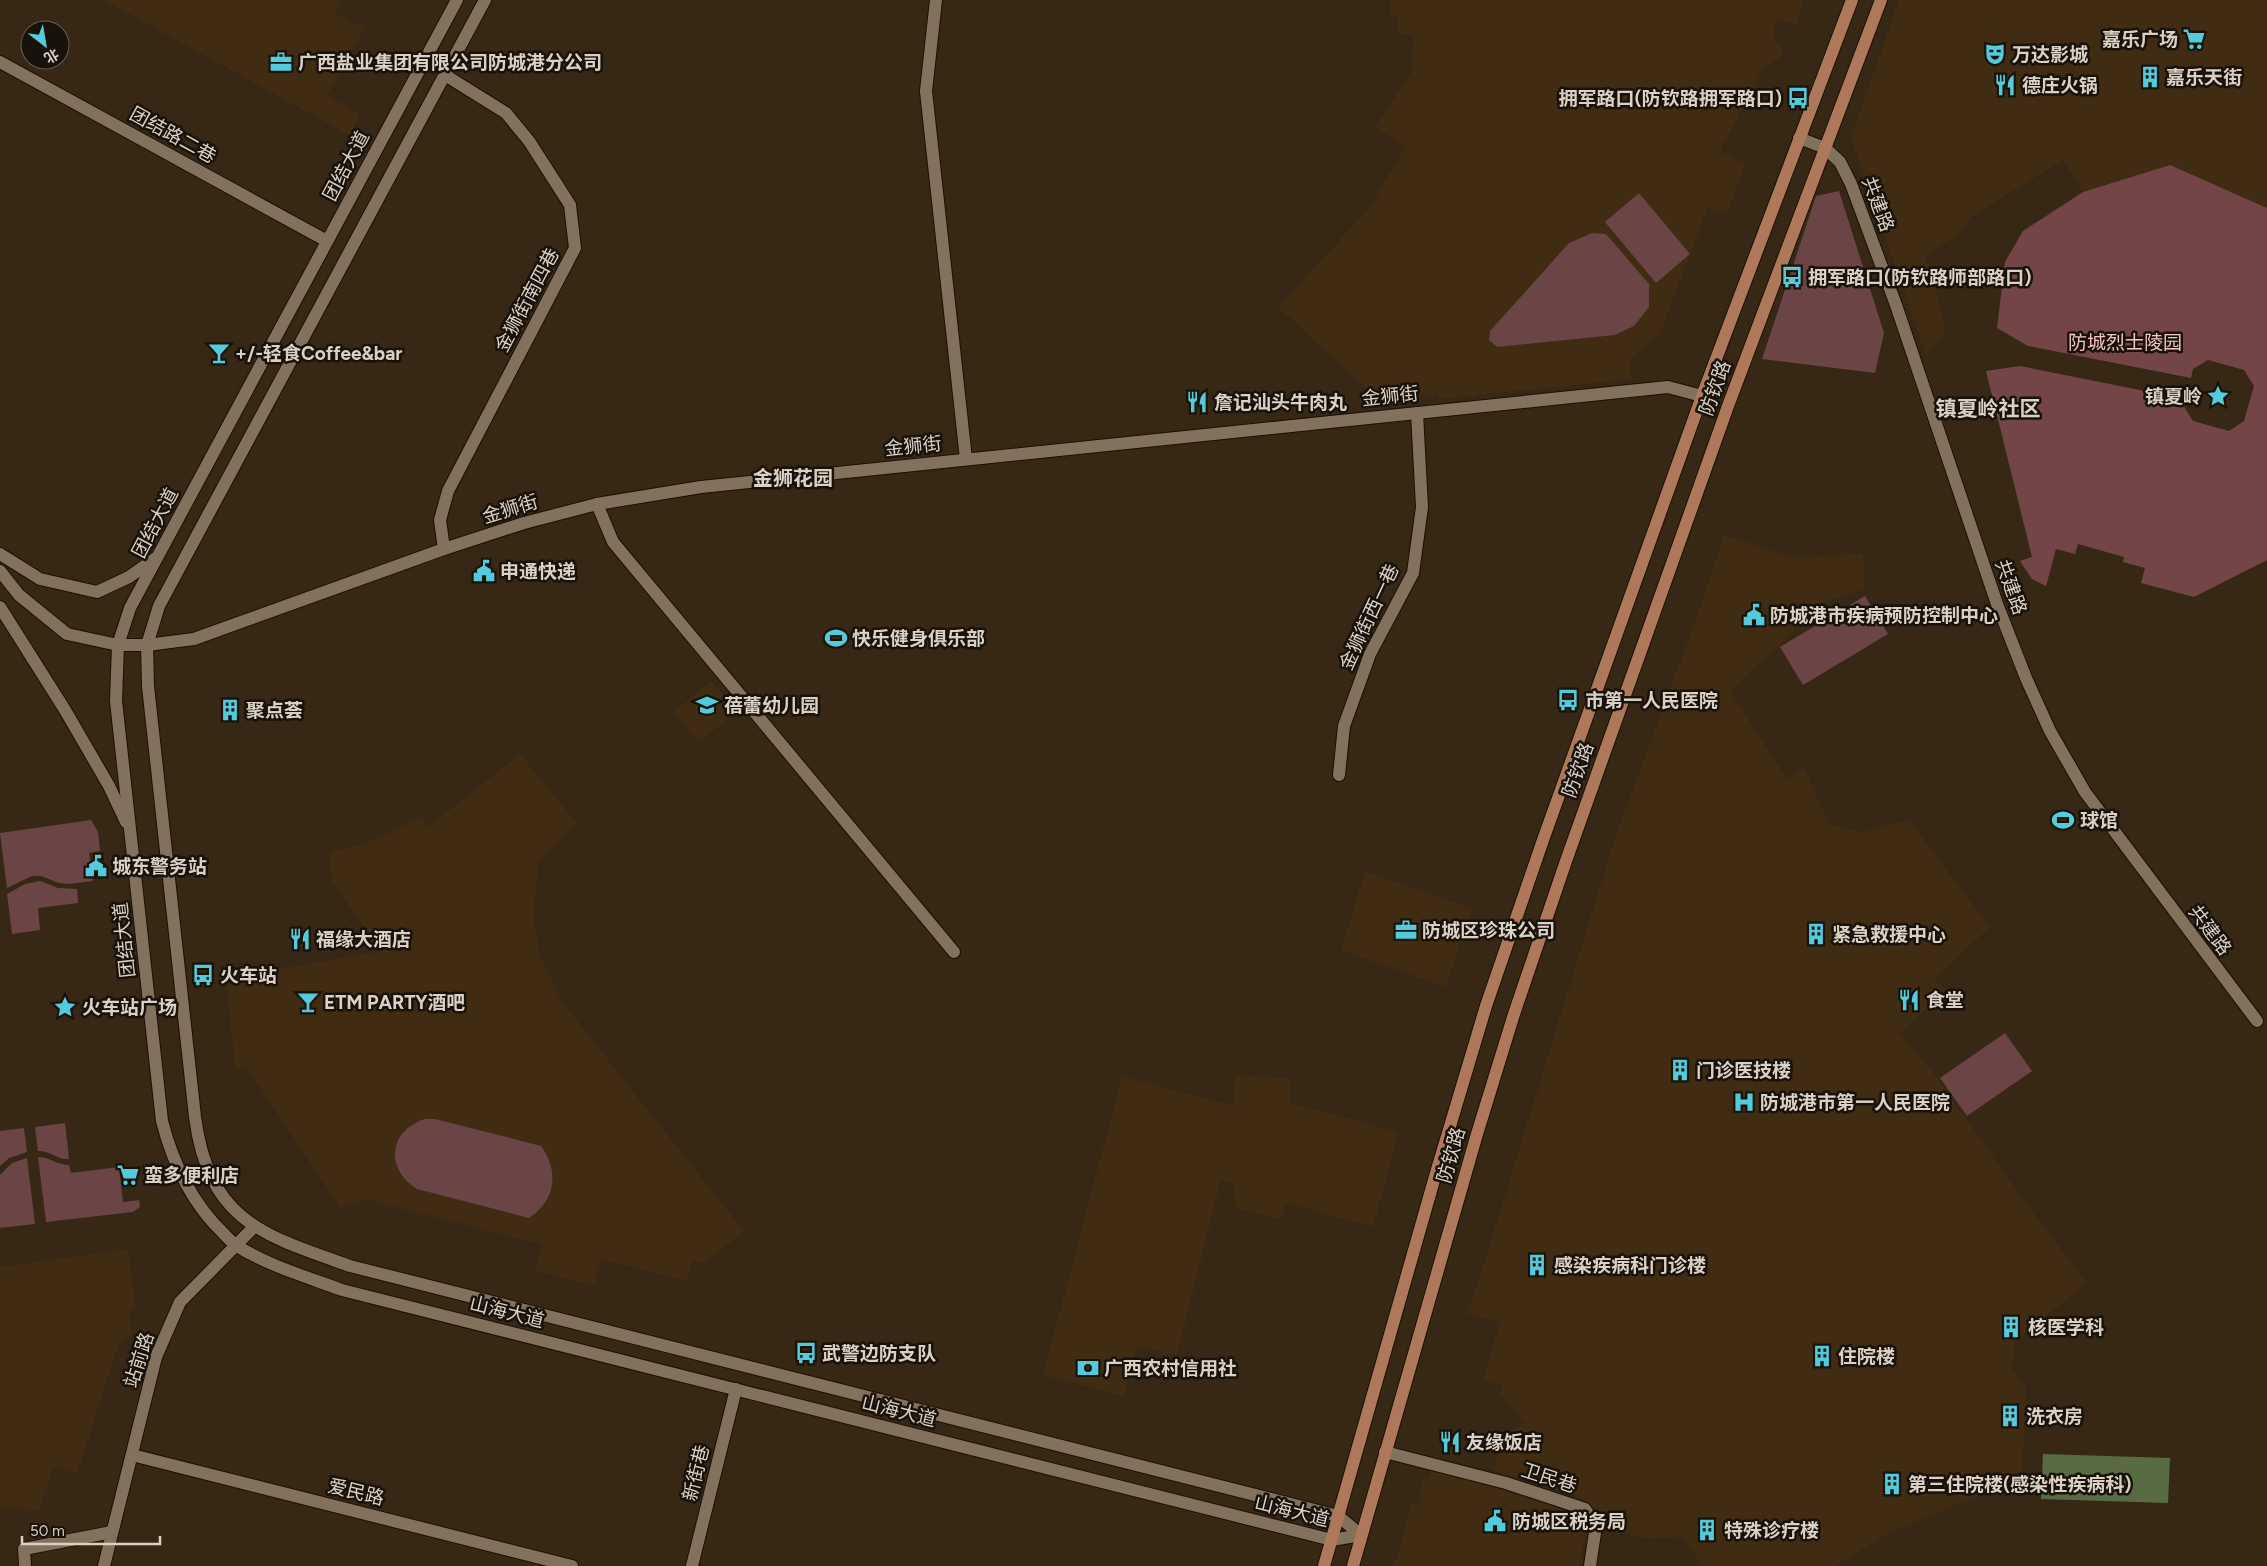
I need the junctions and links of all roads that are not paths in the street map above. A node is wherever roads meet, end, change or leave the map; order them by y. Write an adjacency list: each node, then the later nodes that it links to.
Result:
1 (457, 0): 10 (street, 团结大道)
2 (485, 0): 7 (street)
3 (936, 0): 13 (street)
4 (1852, 0): 8 (main road, 防钦路)
5 (1881, 0): 9 (main road, 防钦路)
6 (0, 62): 10 (street, 团结路二巷)
7 (445, 75): 15 (street, 金狮街南四巷); 21 (street)
8 (1800, 138): 9 (street, 共建路); 11 (main road, 防钦路)
9 (1825, 148): 25 (street, 共建路); 30 (main road, 防钦路)
10 (327, 241): 17 (street, 团结大道)
11 (1702, 396): 12 (street, 金狮街); 32 (main road, 防钦路)
12 (1417, 412): 13 (street, 金狮街); 22 (street, 金狮街西一巷)
13 (966, 459): 14 (street, 金狮街)
14 (597, 504): 15 (street, 金狮街); 24 (street)
15 (444, 549): 21 (street, 金狮街)
16 (0, 554): 17 (street)
17 (158, 556): 20 (street, 团结大道)
18 (0, 571): 20 (street, 金狮街)
19 (0, 607): 23 (street)
20 (118, 645): 21 (street, 金狮街); 23 (street, 团结大道)
21 (147, 645): 27 (street, 山海大道)
22 (1339, 775)
23 (130, 831): 26 (street, 团结大道)
24 (954, 952)
25 (2256, 1021)
26 (162, 1121): 28 (street, 山海大道)
27 (254, 1227): 28 (street, 站前路); 32 (street, 山海大道)
28 (236, 1246): 29 (street, 山海大道); 31 (street, 站前路)
29 (736, 1389): 35 (street, 山海大道); 39 (street, 新街巷)
30 (1385, 1452): 34 (main road, 防钦路); 42 (street, 卫民巷)
31 (132, 1455): 33 (street, 站前路); 38 (street, 爱民路)
32 (1338, 1516): 34 (street, 山海大道); 35 (main road, 防钦路)
33 (112, 1532): 36 (street); 37 (street, 站前路)
34 (1362, 1535): 35 (street, 山海大道); 41 (main road, 防钦路)
35 (1332, 1540): 40 (main road, 防钦路)
36 (25, 1566)
37 (104, 1566)
38 (572, 1566)
39 (692, 1566)
40 (1324, 1566)
41 (1352, 1566)
42 (1590, 1566)

